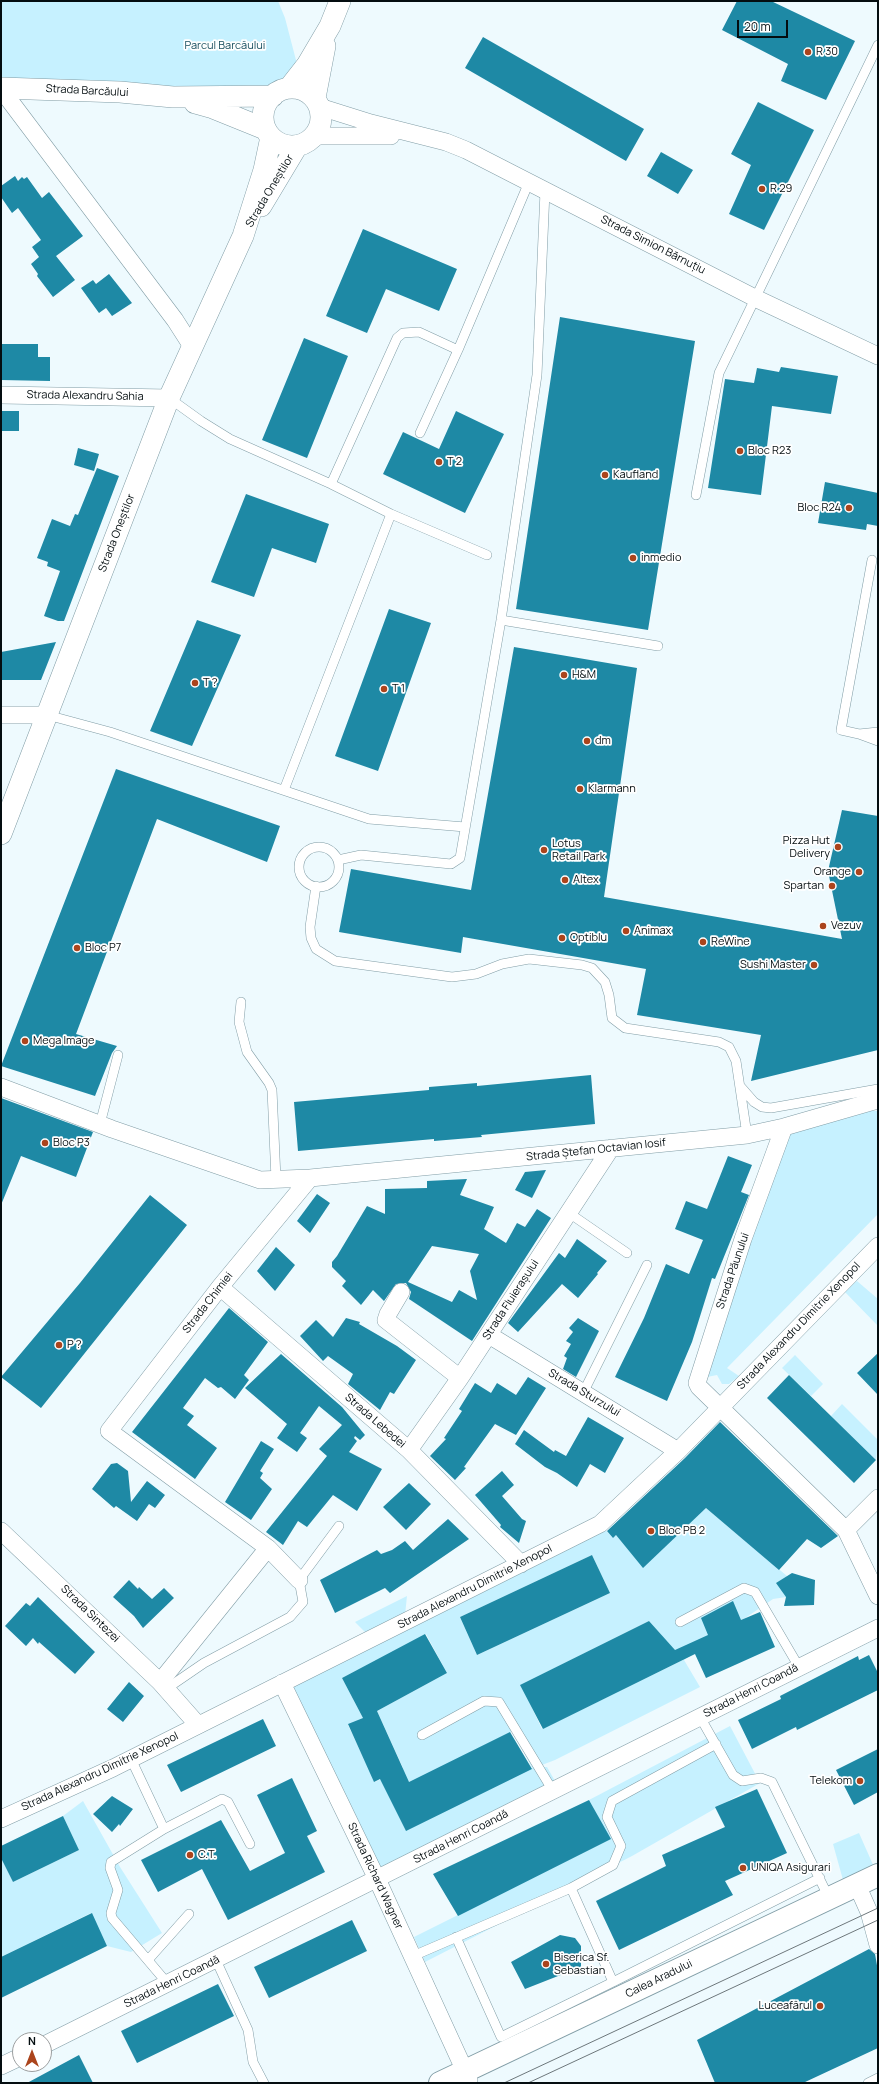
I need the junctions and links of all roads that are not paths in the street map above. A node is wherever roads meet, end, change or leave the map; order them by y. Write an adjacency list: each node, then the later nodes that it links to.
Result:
1 (340, 1): 2 (street)
2 (330, 26): 5 (street); 7 (street)
3 (878, 44): 14 (lane)
4 (1, 89): 6 (street, Strada Barcăului); 15 (street)
5 (281, 92): 6 (street, Strada Barcăului); 7 (street); 8 (street)
6 (173, 97): 8 (street, Strada Barcăului)
7 (317, 103): 9 (street, Strada Simion Bărnuțiu); 10 (street)
8 (268, 133): 10 (street); 13 (street, Strada Oneștilor)
9 (427, 137): 10 (street, Strada Simion Bărnuțiu); 11 (street, Strada Simion Bărnuțiu)
10 (306, 141): 13 (street, Strada Oneștilor)
11 (529, 182): 12 (street, Strada Simion Bărnuțiu); 16 (lane)
12 (545, 191): 14 (street, Strada Simion Bărnuțiu); 26 (lane)
13 (242, 236): 15 (street, Strada Oneștilor)
14 (755, 298): 17 (street, Strada Simion Bărnuțiu); 22 (lane)
15 (192, 345): 19 (street, Strada Oneștilor)
16 (458, 350): 20 (lane); 21 (lane)
17 (878, 356)
18 (1, 395): 19 (street, Strada Alexandru Sahia)
19 (169, 398): 21 (lane); 29 (street, Strada Oneștilor)
20 (420, 433)
21 (331, 484): 23 (lane)
22 (696, 495)
23 (391, 514): 24 (lane); 33 (lane)
24 (487, 555)
25 (872, 560): 31 (lane)
26 (501, 620): 27 (lane); 34 (lane)
27 (658, 646)
28 (1, 715): 29 (street)
29 (47, 715): 33 (lane); 35 (street, Strada Oneștilor)
30 (878, 732): 31 (lane)
31 (859, 734): 32 (lane)
32 (878, 741)
33 (284, 790): 34 (lane)
34 (465, 827): 36 (lane)
35 (1, 834)
36 (338, 860): 37 (lane); 37 (lane)
37 (316, 886): 40 (lane)
38 (241, 1002): 49 (lane)
39 (118, 1055): 44 (lane)
40 (740, 1086): 42 (lane); 46 (lane)
41 (1, 1087): 44 (street, Strada Ștefan Octavian Iosif)
42 (878, 1089)
43 (878, 1100): 45 (street, Strada Ștefan Octavian Iosif)
44 (100, 1124): 49 (street, Strada Ștefan Octavian Iosif)
45 (784, 1127): 46 (street, Strada Ștefan Octavian Iosif); 59 (street, Strada Păunului)
46 (747, 1135): 47 (street, Strada Ștefan Octavian Iosif)
47 (611, 1148): 48 (street, Strada Ștefan Octavian Iosif); 50 (street, Strada Fluierașului)
48 (310, 1178): 49 (street, Strada Ștefan Octavian Iosif); 54 (street, Strada Chimiei)
49 (276, 1179)
50 (569, 1213): 52 (lane); 56 (street, Strada Fluierașului)
51 (878, 1246): 59 (street, Strada Alexandru Dimitrie Xenopol)
52 (627, 1253)
53 (647, 1265): 58 (lane)
54 (220, 1287): 60 (street, Strada Lebedei); 66 (street, Strada Chimiei)
55 (402, 1292): 57 (street)
56 (489, 1335): 57 (street, Strada Fluierașului); 58 (street, Strada Sturzului)
57 (460, 1378): 60 (street, Strada Fluierașului)
58 (583, 1392): 61 (street, Strada Sturzului)
59 (721, 1407): 61 (street, Strada Alexandru Dimitrie Xenopol); 65 (street)
60 (410, 1450): 67 (street, Strada Lebedei)
61 (678, 1451): 67 (street, Strada Alexandru Dimitrie Xenopol)
62 (878, 1498): 65 (street)
63 (339, 1526): 68 (lane)
64 (1, 1530): 74 (street, Strada Sintezei)
65 (846, 1530): 69 (street)
66 (268, 1548): 68 (street); 74 (street)
67 (521, 1564): 73 (street, Strada Alexandru Dimitrie Xenopol)
68 (299, 1580): 74 (lane)
69 (878, 1596)
70 (680, 1622): 72 (lane)
71 (878, 1628): 72 (street, Strada Henri Coandă)
72 (799, 1667): 75 (street, Strada Henri Coandă)
73 (282, 1683): 76 (street, Strada Alexandru Dimitrie Xenopol); 85 (street, Strada Richard Wagner)
74 (163, 1685): 76 (street)
75 (700, 1717): 78 (lane); 80 (street, Strada Henri Coandă)
76 (198, 1725): 79 (street, Strada Alexandru Dimitrie Xenopol)
77 (422, 1735): 80 (lane)
78 (716, 1744): 86 (lane); 87 (lane)
79 (131, 1759): 81 (street, Strada Alexandru Dimitrie Xenopol); 82 (lane)
80 (553, 1791): 85 (street, Strada Henri Coandă)
81 (1, 1819)
82 (164, 1829): 83 (lane); 93 (lane)
83 (250, 1844)
84 (878, 1875): 88 (main road, Calea Aradului)
85 (377, 1879): 92 (street, Strada Richard Wagner); 94 (street, Strada Henri Coandă)
86 (571, 1888): 90 (lane); 95 (lane)
87 (824, 1888): 88 (main road, Calea Aradului); 95 (lane); 100 (main road, Calea Aradului)
88 (866, 1889): 91 (street); 100 (main road, Calea Aradului)
89 (189, 1914): 93 (lane)
90 (456, 1937): 92 (lane); 95 (lane)
91 (878, 1945)
92 (413, 1956): 100 (street, Strada Richard Wagner)
93 (148, 1960): 96 (lane)
94 (216, 1960): 96 (street, Strada Henri Coandă); 102 (lane)
95 (613, 1982)
96 (168, 1984): 97 (street, Strada Henri Coandă)
97 (52, 2041)
98 (12, 2061): 99 (street)
99 (1, 2066)
100 (465, 2078): 103 (main road, Calea Aradului)
101 (878, 2078): 104 (lane)
102 (264, 2083)
103 (440, 2083)
104 (868, 2083)

